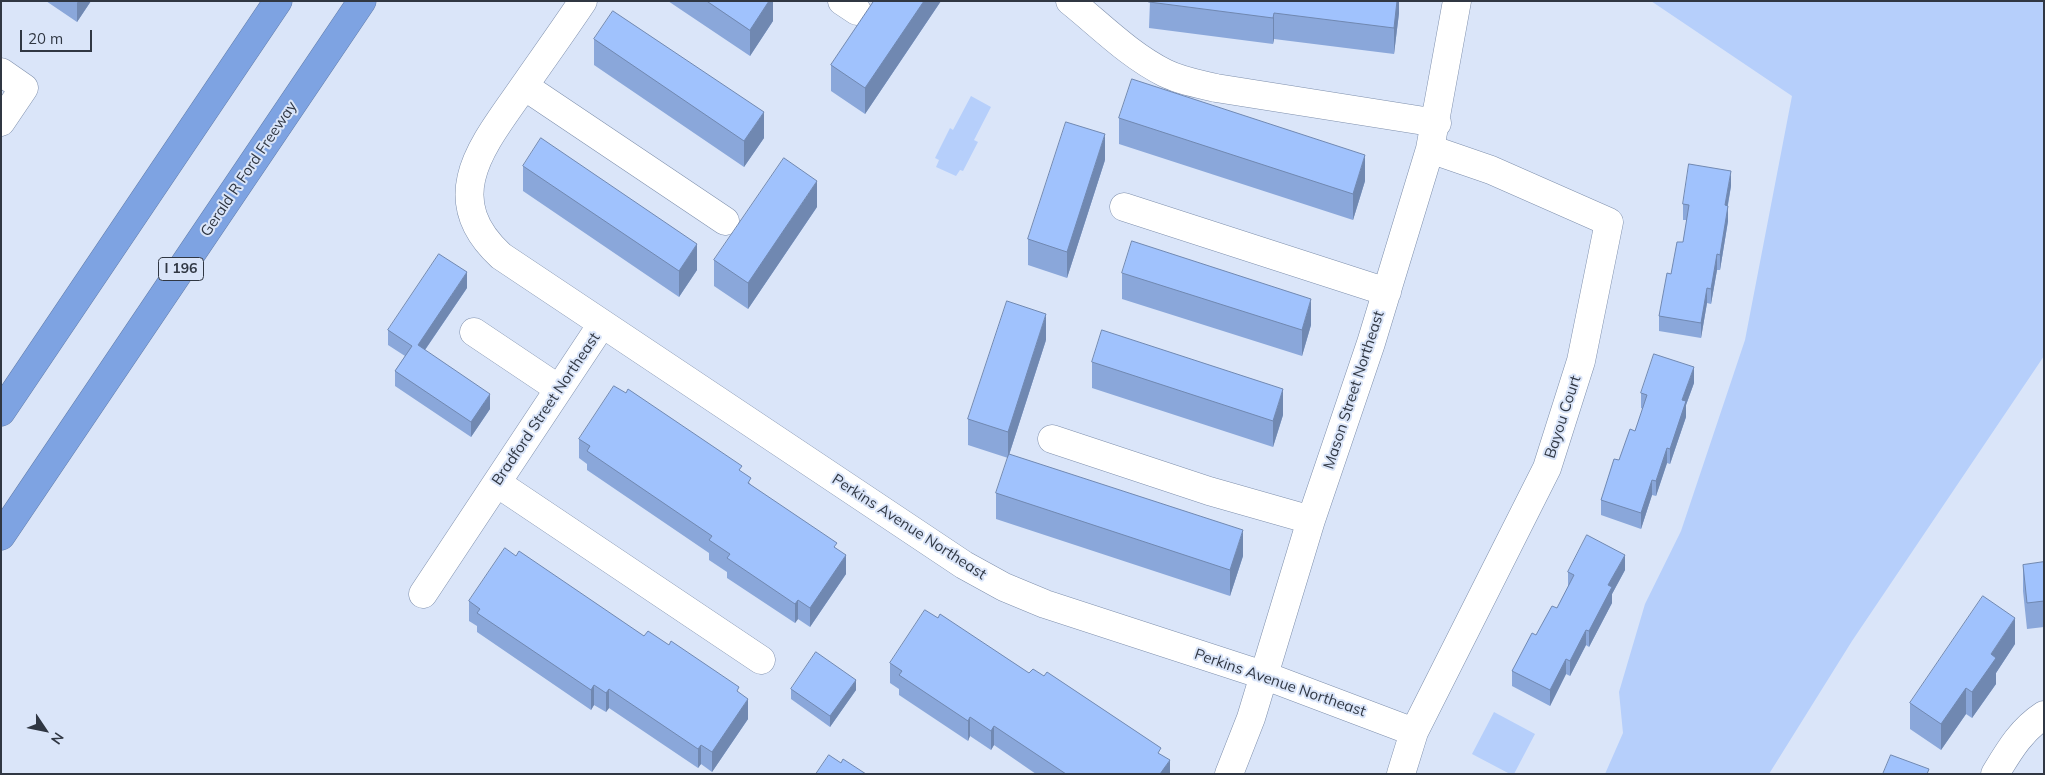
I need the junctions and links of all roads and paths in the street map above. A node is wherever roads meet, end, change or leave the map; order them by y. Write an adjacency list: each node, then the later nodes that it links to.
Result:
1 (278, 1): 17 (highway)
2 (362, 1): 21 (highway, Gerald R Ford Freeway / I 196)
3 (583, 1): 7 (street, Bradford Street Northeast)
4 (1070, 1): 9 (street)
5 (1457, 1): 9 (street, Mason Street Northeast)
6 (1, 72): 8 (street)
7 (524, 86): 12 (street); 14 (street, Bradford Street Northeast)
8 (1, 122)
9 (1437, 123): 10 (street, Mason Street Northeast)
10 (1430, 149): 13 (street, Mason Street Northeast); 26 (street, Bayou Court)
11 (1124, 207): 13 (street)
12 (725, 220)
13 (1387, 292): 20 (street, Mason Street Northeast)
14 (602, 324): 16 (street, Bradford Street Northeast); 24 (street, Perkins Avenue Northeast)
15 (474, 332): 16 (street)
16 (559, 389): 19 (street, Bradford Street Northeast)
17 (1, 412)
18 (1052, 439): 20 (street)
19 (497, 483): 22 (street, Bradford Street Northeast); 23 (street)
20 (1311, 520): 24 (street, Mason Street Northeast)
21 (1, 536)
22 (423, 594)
23 (761, 660)
24 (1264, 675): 26 (street, Perkins Avenue Northeast); 27 (street, Mason Street Northeast)
25 (2044, 715): 29 (street)
26 (1414, 732): 28 (street, Bayou Court)
27 (1229, 774)
28 (1401, 774)
29 (1995, 774)

